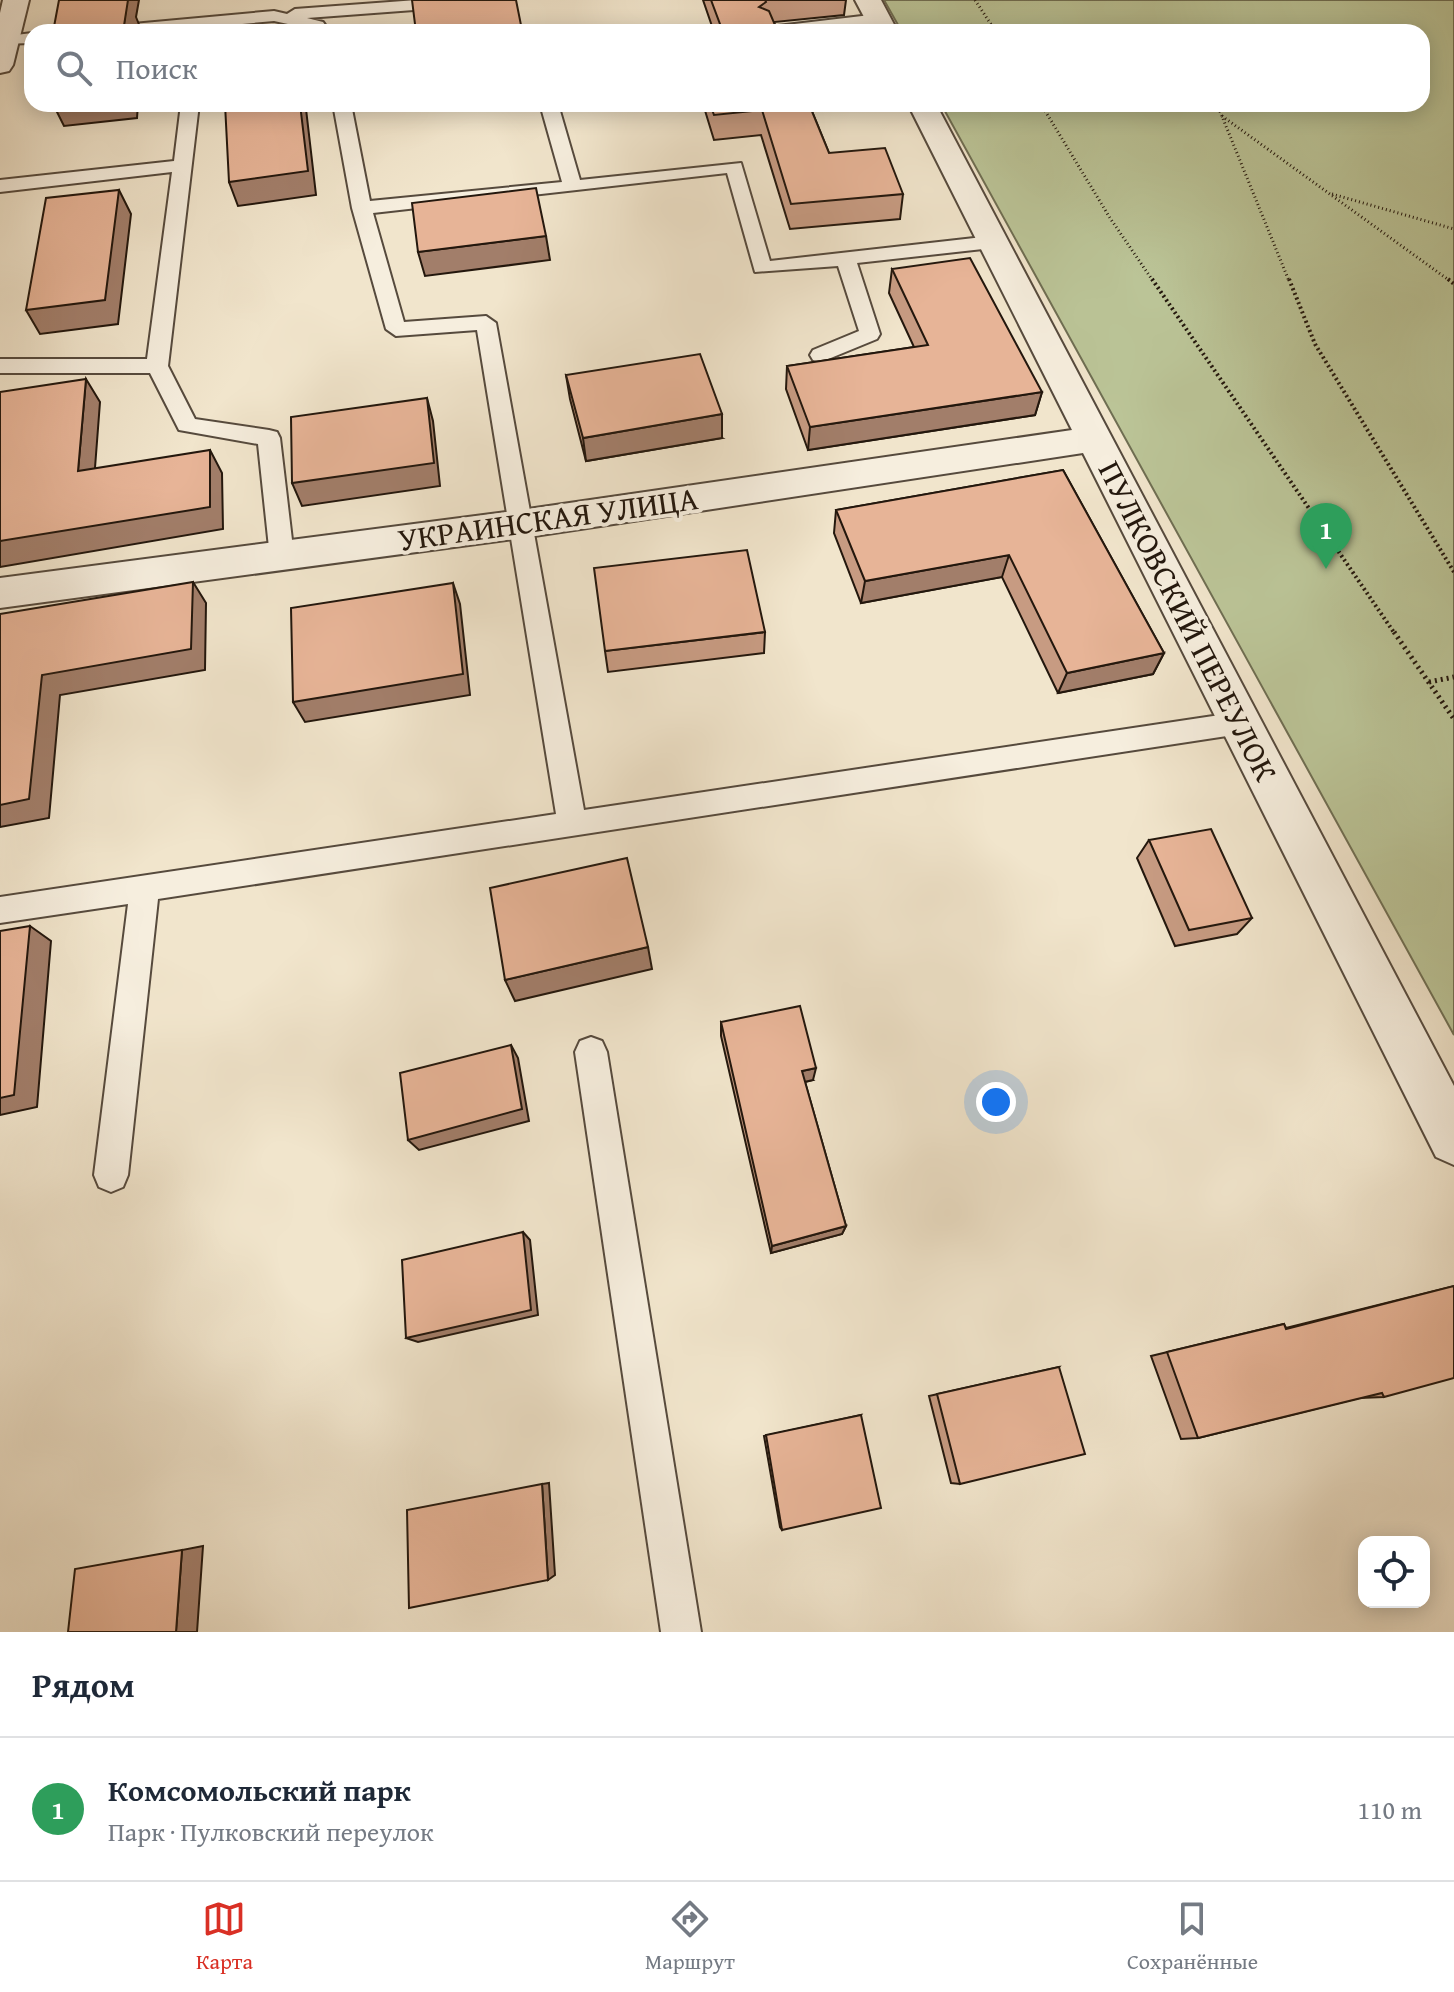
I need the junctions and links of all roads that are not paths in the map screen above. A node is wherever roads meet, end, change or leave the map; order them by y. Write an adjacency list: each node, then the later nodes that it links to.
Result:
1 (16, 0): 8 (street)
2 (481, 0): 3 (lane)
3 (274, 16): 5 (lane); 6 (lane)
4 (877, 17): 7 (lane)
5 (151, 24)
6 (312, 24)
7 (827, 24)
8 (10, 40)
9 (189, 112): 13 (lane)
10 (344, 112): 16 (lane)
11 (551, 112): 15 (lane)
12 (926, 112): 17 (street, ПУЛКОВСКИЙ ПЕРЕУЛОК)
13 (183, 165): 14 (lane); 21 (lane)
14 (0, 186)
15 (573, 187): 16 (lane); 18 (lane)
16 (362, 208): 23 (lane)
17 (992, 242): 18 (lane); 22 (street, ПУЛКОВСКИЙ ПЕРЕУЛОК)
18 (845, 258): 19 (lane)
19 (821, 355)
20 (0, 366): 21 (lane)
21 (157, 366): 24 (lane)
22 (1094, 439): 23 (street, УКРАИНСКАЯ УЛИЦА); 26 (street, ПУЛКОВСКИЙ ПЕРЕУЛОК)
23 (521, 524): 24 (street, УКРАИНСКАЯ УЛИЦА); 27 (lane)
24 (282, 557): 25 (street, УКРАИНСКАЯ УЛИЦА)
25 (0, 593)
26 (1240, 723): 27 (lane); 31 (street, ПУЛКОВСКИЙ ПЕРЕУЛОК)
27 (572, 824): 28 (lane)
28 (145, 888): 29 (lane); 32 (lane)
29 (0, 910)
30 (591, 1052): 33 (lane)
31 (1454, 1139)
32 (111, 1175)
33 (681, 1632)

